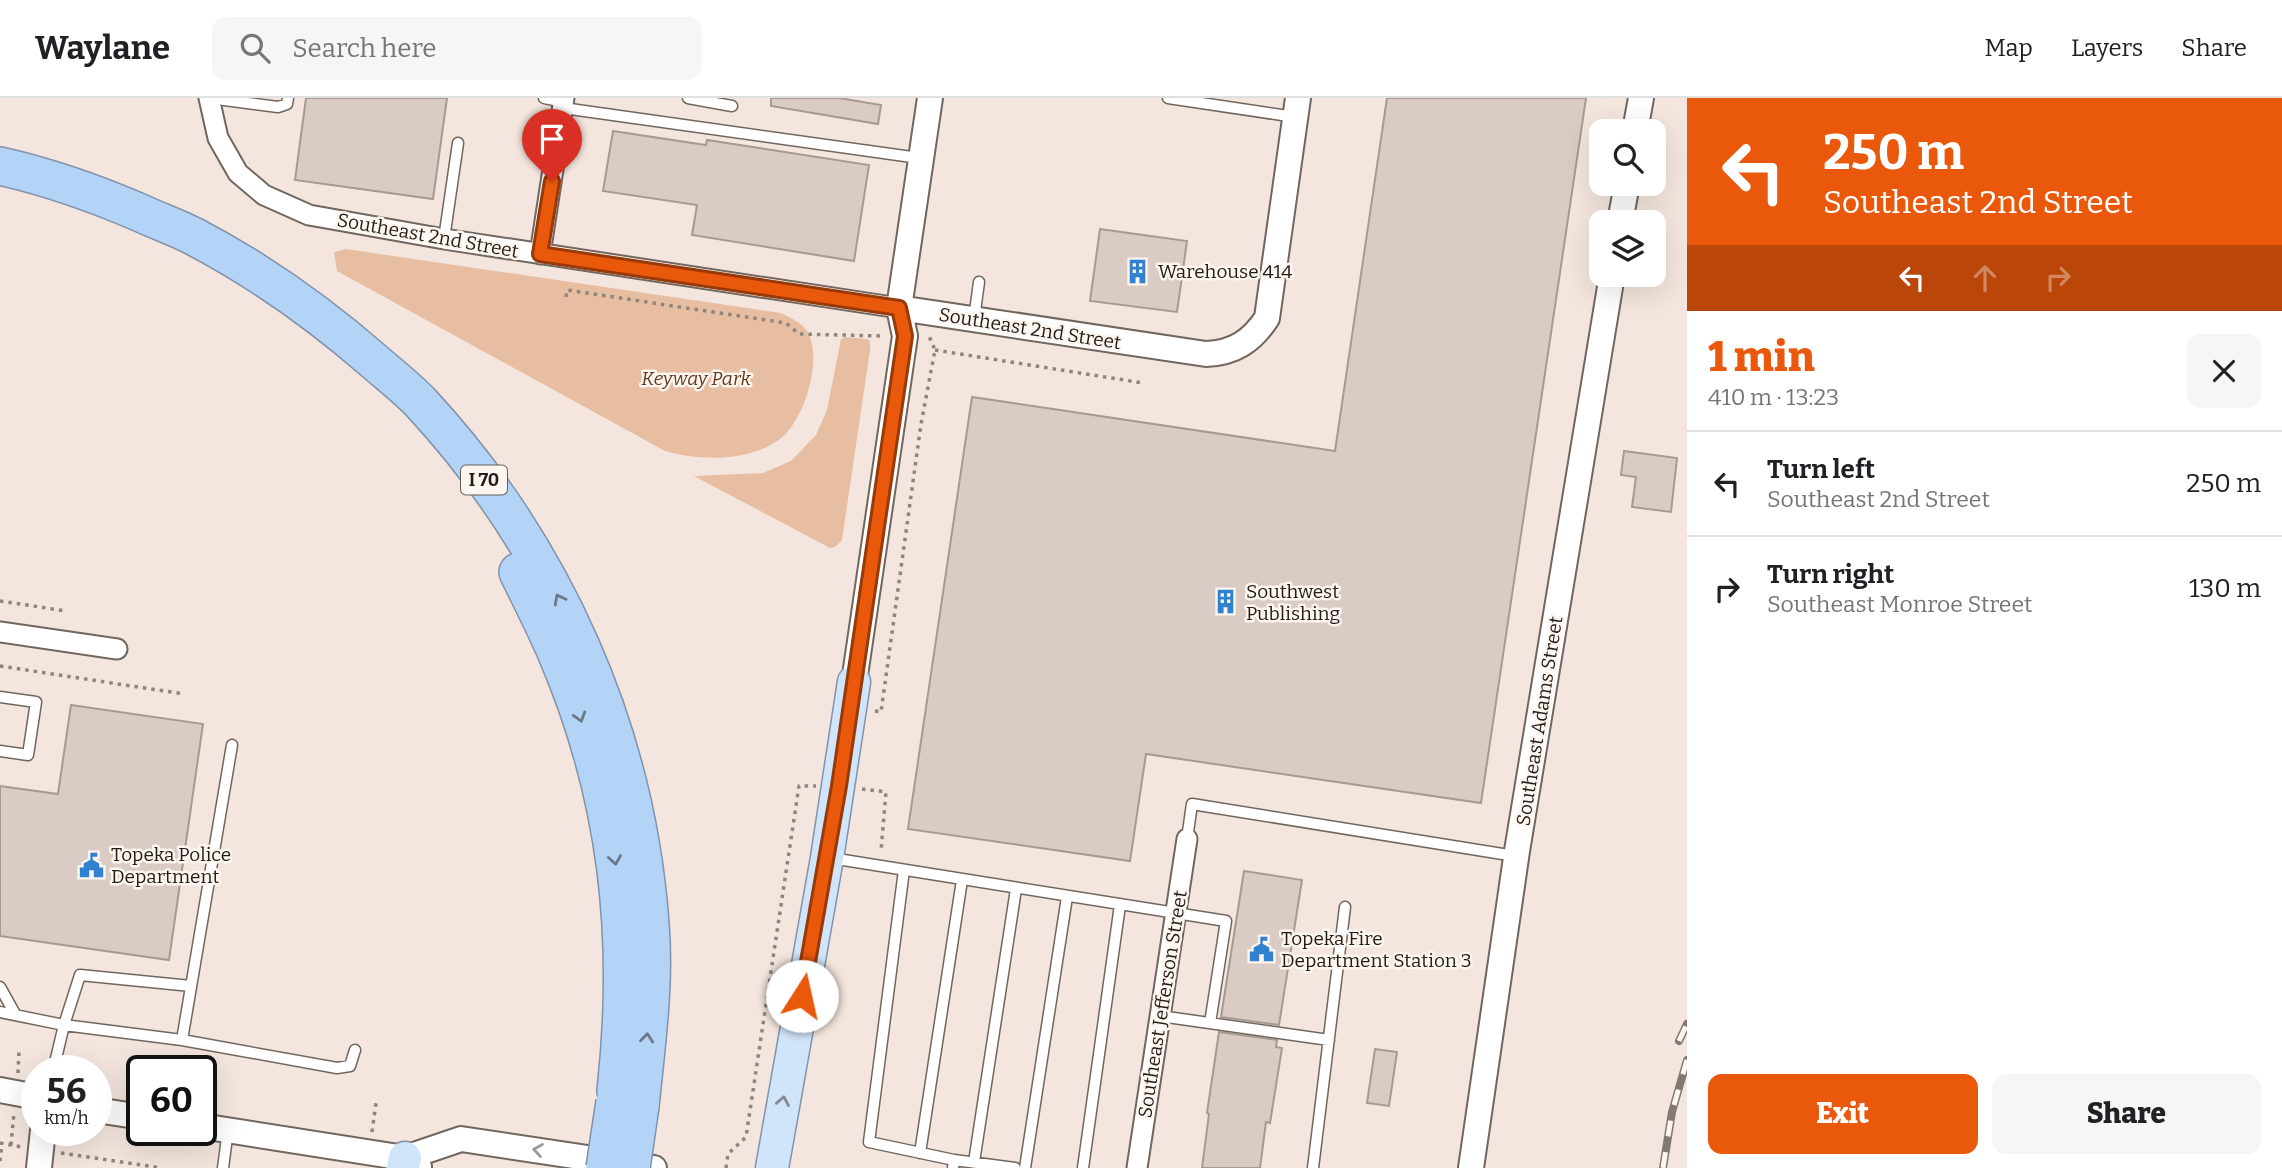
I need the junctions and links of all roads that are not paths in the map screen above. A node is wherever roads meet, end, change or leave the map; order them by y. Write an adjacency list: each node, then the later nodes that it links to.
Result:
1 (209, 98): 2 (lane); 15 (street, Southeast 2nd Street)
2 (288, 98)
3 (688, 98): 8 (lane)
4 (930, 98): 12 (street)
5 (1168, 98): 9 (lane)
6 (1641, 98): 10 (street)
7 (559, 101): 12 (lane); 16 (street)
8 (732, 106)
9 (1296, 108): 20 (street, Southeast 2nd Street)
10 (1637, 119)
11 (458, 143): 15 (lane)
12 (921, 158): 19 (street)
13 (0, 166): 21 (highway, I 70)
14 (0, 188): 21 (highway, I 70)
15 (443, 239): 16 (street, Southeast 2nd Street)
16 (540, 254): 19 (street, Southeast 2nd Street)
17 (979, 282): 20 (lane)
18 (1610, 287): 29 (street, Southeast Adams Street)
19 (899, 308): 20 (street, Southeast 2nd Street); 24 (street)
20 (974, 319)
21 (335, 339): 51 (highway, I 70)
22 (0, 632): 23 (street)
23 (117, 649)
24 (854, 682): 30 (main road)
25 (0, 697): 27 (lane)
26 (232, 745): 38 (lane)
27 (0, 751)
28 (1187, 839): 29 (lane); 37 (street, Southeast Jefferson Street)
29 (1516, 857): 68 (street, Southeast Adams Street)
30 (827, 858): 31 (lane); 62 (main road, one-way to 30)
31 (904, 870): 32 (lane); 54 (lane)
32 (962, 880): 33 (lane); 54 (lane)
33 (1016, 888): 34 (lane); 55 (lane)
34 (1067, 897): 35 (lane); 64 (lane)
35 (1120, 905): 37 (lane); 65 (lane)
36 (1345, 907): 46 (lane)
37 (1176, 914): 42 (street, Southeast Jefferson Street); 43 (lane)
38 (191, 986): 44 (lane); 45 (lane)
39 (0, 987): 41 (lane)
40 (0, 1012): 41 (lane)
41 (15, 1014): 44 (lane)
42 (1160, 1016): 43 (lane); 66 (street, Southeast Jefferson Street)
43 (1210, 1023): 46 (lane)
44 (64, 1025): 45 (lane); 48 (lane)
45 (182, 1040): 47 (lane)
46 (1329, 1040): 67 (lane)
47 (355, 1050)
48 (57, 1055)
49 (0, 1090): 50 (street)
50 (21, 1094)
51 (627, 1104): 59 (highway, I 70, bridge); 60 (highway, I 70, bridge)
52 (217, 1128): 53 (street)
53 (228, 1130): 57 (street); 58 (lane)
54 (920, 1153): 56 (lane)
55 (974, 1162): 56 (lane); 63 (lane)
56 (953, 1164)
57 (410, 1165): 61 (street, one-way to 57)
58 (223, 1168)
59 (605, 1168)
60 (631, 1168)
61 (654, 1168)
62 (772, 1168)
63 (1015, 1168)
64 (1025, 1168)
65 (1083, 1168)
66 (1137, 1168)
67 (1313, 1168)
68 (1471, 1168)

